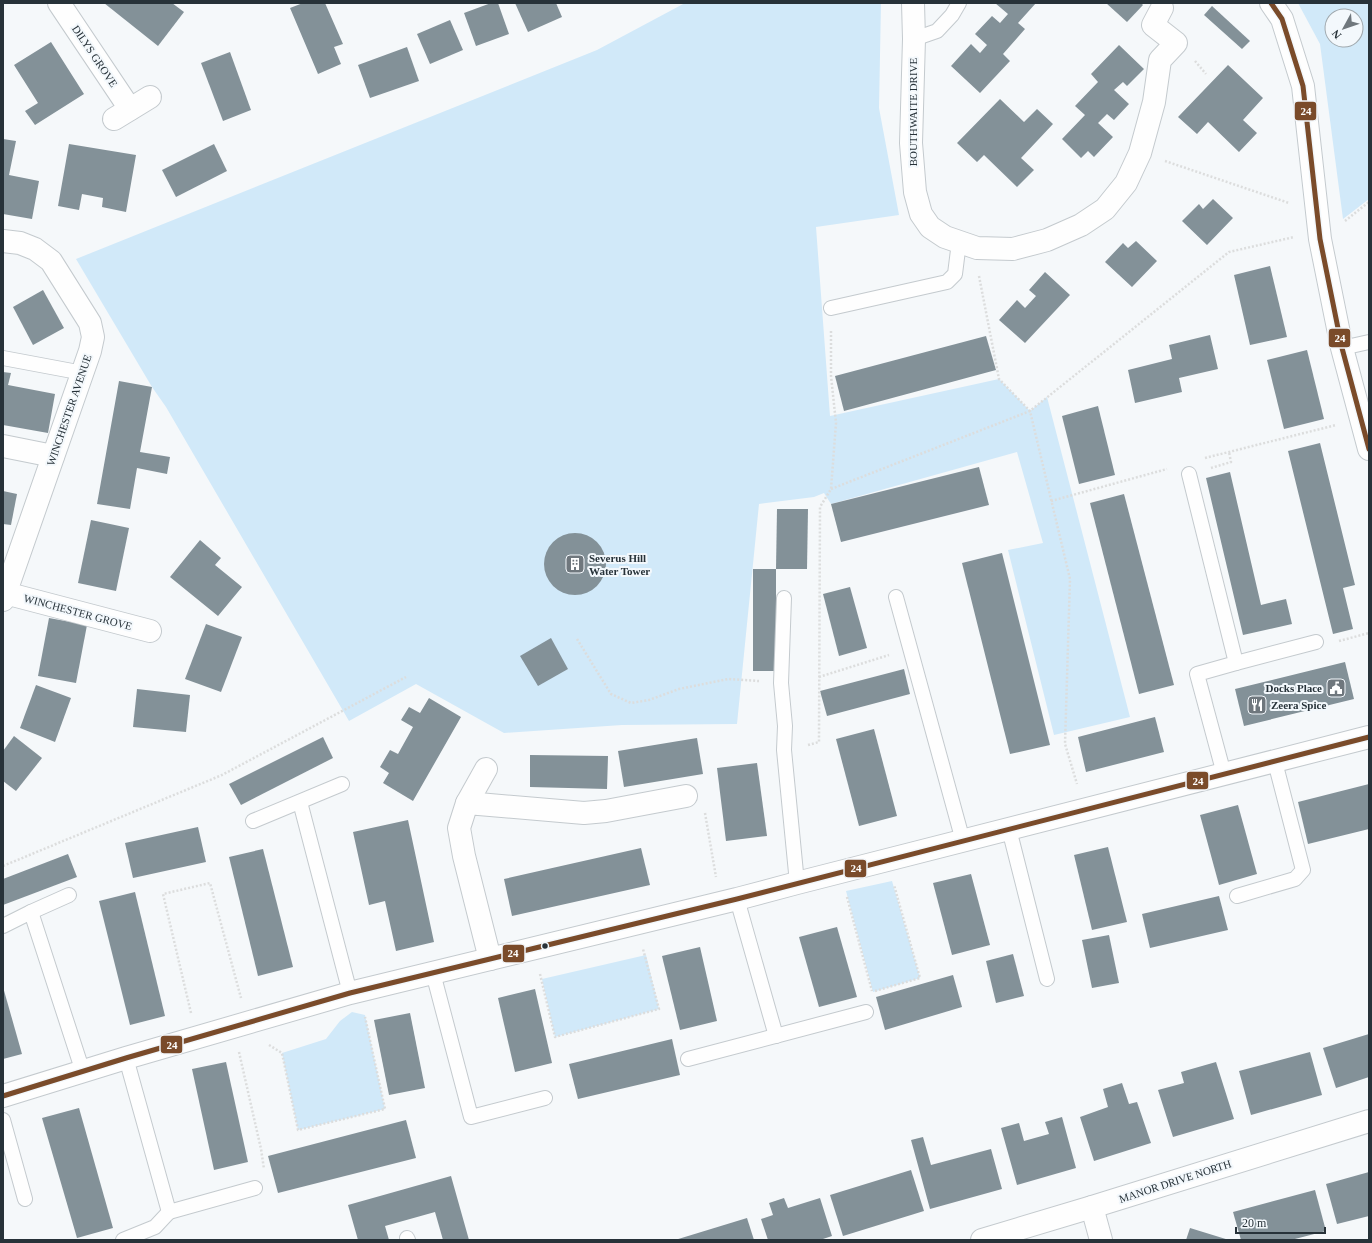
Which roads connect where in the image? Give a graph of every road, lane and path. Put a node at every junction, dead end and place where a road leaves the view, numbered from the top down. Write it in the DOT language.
graph roads {
  1 [pos="59,3"];
  2 [pos="913,3"];
  3 [pos="959,3"];
  4 [pos="1271,3"];
  5 [pos="1162,8"];
  6 [pos="914,39"];
  7 [pos="1193,59"];
  8 [pos="1206,74"];
  9 [pos="150,97"];
  10 [pos="1194,171"];
  11 [pos="1369,202"];
  12 [pos="1317,213"];
  13 [pos="1320,239"];
  14 [pos="11,242"];
  15 [pos="968,245"];
  16 [pos="831,308"];
  17 [pos="1369,342"];
  18 [pos="1342,348"];
  19 [pos="3,358"];
  20 [pos="83,373"];
  21 [pos="1030,411"];
  22 [pos="1361,419"];
  23 [pos="3,446"];
  24 [pos="1369,449"];
  25 [pos="1229,452"];
  26 [pos="54,456"];
  27 [pos="1200,460"];
  28 [pos="1170,468"];
  29 [pos="1189,474"];
  30 [pos="831,489"];
  31 [pos="1051,501"];
  32 [pos="4,596"];
  33 [pos="896,597"];
  34 [pos="784,598"];
  35 [pos="150,631"];
  36 [pos="1369,633"];
  37 [pos="576,639"];
  38 [pos="1316,642"];
  39 [pos="910,648"];
  40 [pos="1236,663"];
  41 [pos="406,676"];
  42 [pos="819,677"];
  43 [pos="781,683"];
  44 [pos="1369,737"];
  45 [pos="784,750"];
  46 [pos="1275,762"];
  47 [pos="486,769"];
  48 [pos="1224,774"];
  49 [pos="342,784"];
  50 [pos="686,796"];
  51 [pos="300,802"];
  52 [pos="467,803"];
  53 [pos="1084,809"];
  54 [pos="253,821"];
  55 [pos="1009,829"];
  56 [pos="963,841"];
  57 [pos="886,860"];
  58 [pos="3,866"];
  59 [pos="840,872"];
  60 [pos="797,882"];
  61 [pos="69,895"];
  62 [pos="1237,896"];
  63 [pos="729,901"];
  64 [pos="31,912"];
  65 [pos="636,924"];
  66 [pos="3,926"];
  67 [pos="534,948"];
  68 [pos="490,959"];
  69 [pos="433,973"];
  70 [pos="1047,979"];
  71 [pos="356,992"];
  72 [pos="866,1012"];
  73 [pos="243,1025"];
  74 [pos="776,1036"];
  75 [pos="197,1038"];
  76 [pos="126,1058"];
  77 [pos="688,1059"];
  78 [pos="83,1072"];
  79 [pos="3,1096"];
  80 [pos="545,1098"];
  81 [pos="3,1120"];
  82 [pos="1369,1121"];
  83 [pos="255,1188"];
  84 [pos="25,1199"];
  85 [pos="1092,1207"];
  86 [pos="169,1212"];
  87 [pos="123,1240"];
  88 [pos="982,1240"];
  89 [pos="1101,1240"];
  1 -- 9 [label="street, DILYS GROVE"];
  2 -- 6 [label="street, BOUTHWAITE DRIVE"];
  3 -- 6 [label="lane"];
  4 -- 12 [label="street"];
  5 -- 15 [label="street, BOUTHWAITE DRIVE"];
  6 -- 15 [label="street, BOUTHWAITE DRIVE"];
  7 -- 8 [label="path"];
  10 -- 12 [label="path"];
  11 -- 13 [label="path"];
  12 -- 13 [label="street"];
  13 -- 18 [label="street"];
  13 -- 21 [label="path"];
  14 -- 20 [label="street, WINCHESTER AVENUE"];
  15 -- 16 [label="lane"];
  15 -- 21 [label="path"];
  16 -- 30 [label="path"];
  17 -- 18 [label="lane"];
  18 -- 22 [label="street"];
  19 -- 20 [label="lane"];
  20 -- 26 [label="street, WINCHESTER AVENUE"];
  21 -- 30 [label="path"];
  21 -- 31 [label="path"];
  22 -- 24 [label="street"];
  22 -- 25 [label="path"];
  23 -- 26 [label="street"];
  25 -- 27 [label="path"];
  25 -- 29 [label="path"];
  26 -- 32 [label="street, WINCHESTER AVENUE"];
  28 -- 31 [label="path"];
  29 -- 40 [label="lane"];
  30 -- 42 [label="path"];
  31 -- 53 [label="path"];
  32 -- 35 [label="street, WINCHESTER GROVE"];
  33 -- 39 [label="lane"];
  34 -- 43 [label="lane"];
  36 -- 38 [label="path"];
  37 -- 43 [label="path"];
  38 -- 40 [label="lane"];
  39 -- 42 [label="path"];
  39 -- 56 [label="lane"];
  40 -- 48 [label="lane"];
  41 -- 58 [label="path"];
  42 -- 45 [label="path"];
  43 -- 45 [label="lane"];
  44 -- 46 [label="street"];
  45 -- 60 [label="lane"];
  46 -- 48 [label="street"];
  46 -- 62 [label="lane"];
  47 -- 52 [label="street"];
  48 -- 53 [label="street"];
  49 -- 51 [label="lane"];
  50 -- 52 [label="street"];
  50 -- 63 [label="path"];
  51 -- 54 [label="lane"];
  51 -- 71 [label="lane"];
  52 -- 68 [label="street"];
  53 -- 55 [label="street"];
  55 -- 56 [label="street"];
  55 -- 70 [label="lane"];
  56 -- 57 [label="street"];
  57 -- 59 [label="street"];
  57 -- 59 [label="path"];
  59 -- 60 [label="street"];
  60 -- 63 [label="street"];
  61 -- 64 [label="lane"];
  63 -- 65 [label="street"];
  63 -- 74 [label="lane"];
  64 -- 66 [label="lane"];
  64 -- 78 [label="lane"];
  65 -- 67 [label="street"];
  65 -- 67 [label="path"];
  67 -- 68 [label="street"];
  68 -- 69 [label="street"];
  69 -- 71 [label="street"];
  69 -- 80 [label="lane"];
  71 -- 73 [label="street"];
  71 -- 73 [label="path"];
  72 -- 74 [label="lane"];
  73 -- 75 [label="street"];
  73 -- 75 [label="path"];
  73 -- 83 [label="path"];
  74 -- 77 [label="lane"];
  75 -- 76 [label="street"];
  76 -- 78 [label="street"];
  76 -- 86 [label="lane"];
  78 -- 79 [label="street"];
  81 -- 84 [label="lane"];
  82 -- 85 [label="street, MANOR DRIVE NORTH"];
  83 -- 86 [label="lane"];
  85 -- 88 [label="street, MANOR DRIVE NORTH"];
  85 -- 89 [label="street"];
  86 -- 87 [label="lane"];
}
